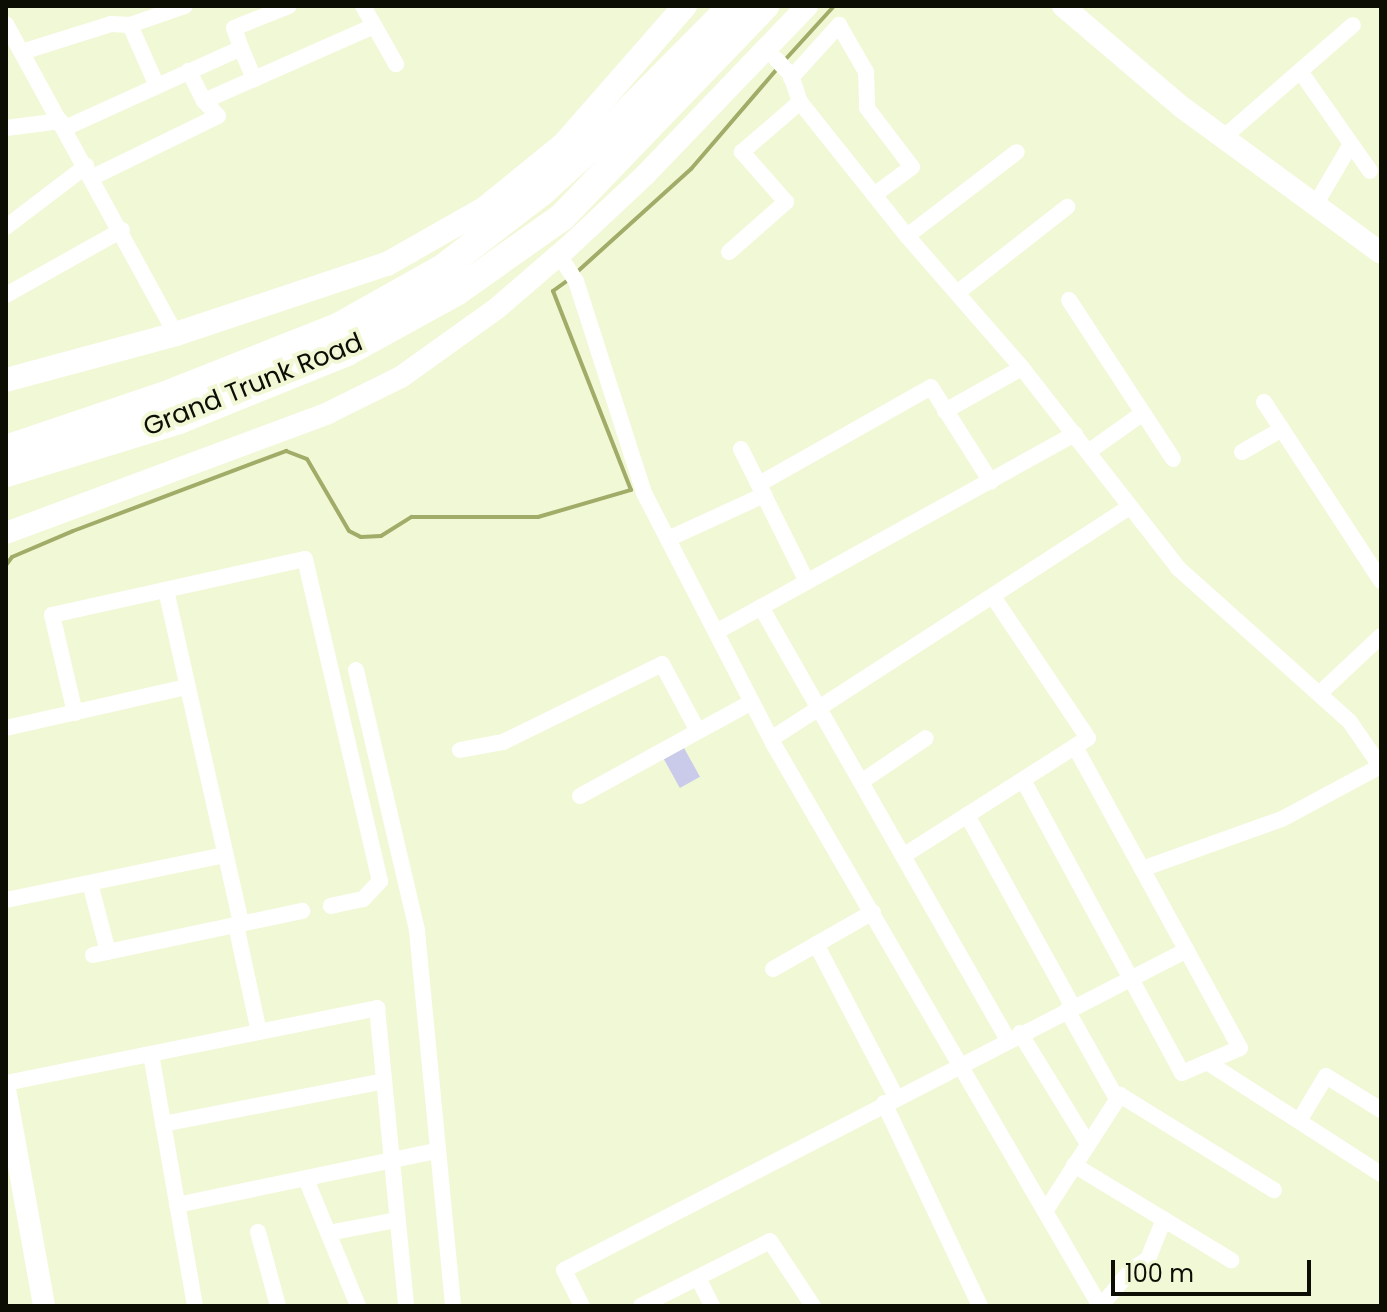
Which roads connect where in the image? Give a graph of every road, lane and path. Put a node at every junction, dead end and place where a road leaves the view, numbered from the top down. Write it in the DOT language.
graph roads {
  1 [pos="185,6"];
  2 [pos="289,6"];
  3 [pos="363,6"];
  4 [pos="685,6"];
  5 [pos="732,6"];
  6 [pos="765,6"];
  7 [pos="807,6"];
  8 [pos="1063,6"];
  9 [pos="6,24"];
  10 [pos="130,25"];
  11 [pos="1353,25"];
  12 [pos="374,26"];
  13 [pos="241,48"];
  14 [pos="22,52"];
  15 [pos="776,59"];
  16 [pos="396,64"];
  17 [pos="189,71"];
  18 [pos="1300,71"];
  19 [pos="791,76"];
  20 [pos="254,79"];
  21 [pos="157,86"];
  22 [pos="204,101"];
  23 [pos="800,102"];
  24 [pos="63,124"];
  25 [pos="6,128"];
  26 [pos="1223,138"];
  27 [pos="1351,144"];
  28 [pos="1017,152"];
  29 [pos="1370,171"];
  30 [pos="90,172"];
  31 [pos="874,195"];
  32 [pos="1067,207"];
  33 [pos="1314,207"];
  34 [pos="6,227"];
  35 [pos="122,230"];
  36 [pos="907,236"];
  37 [pos="729,252"];
  38 [pos="1381,253"];
  39 [pos="568,267"];
  40 [pos="957,293"];
  41 [pos="6,295"];
  42 [pos="1069,300"];
  43 [pos="176,334"];
  44 [pos="1022,368"];
  45 [pos="6,380"];
  46 [pos="1264,402"];
  47 [pos="945,411"];
  48 [pos="1143,413"];
  49 [pos="1282,429"];
  50 [pos="1075,434"];
  51 [pos="6,449"];
  52 [pos="741,449"];
  53 [pos="1088,452"];
  54 [pos="1242,452"];
  55 [pos="1173,459"];
  56 [pos="6,473"];
  57 [pos="991,482"];
  58 [pos="762,490"];
  59 [pos="1128,508"];
  60 [pos="6,533"];
  61 [pos="668,539"];
  62 [pos="1381,581"];
  63 [pos="807,582"];
  64 [pos="166,590"];
  65 [pos="994,598"];
  66 [pos="761,607"];
  67 [pos="716,632"];
  68 [pos="1381,636"];
  69 [pos="356,670"];
  70 [pos="187,687"];
  71 [pos="1319,694"];
  72 [pos="752,702"];
  73 [pos="820,706"];
  74 [pos="75,713"];
  75 [pos="6,728"];
  76 [pos="698,731"];
  77 [pos="926,738"];
  78 [pos="771,739"];
  79 [pos="1075,746"];
  80 [pos="460,750"];
  81 [pos="1381,767"];
  82 [pos="1023,780"];
  83 [pos="861,782"];
  84 [pos="580,796"];
  85 [pos="967,815"];
  86 [pos="225,855"];
  87 [pos="903,856"];
  88 [pos="1142,869"];
  89 [pos="90,883"];
  90 [pos="6,900"];
  91 [pos="331,906"];
  92 [pos="302,911"];
  93 [pos="873,912"];
  94 [pos="239,925"];
  95 [pos="816,944"];
  96 [pos="1187,950"];
  97 [pos="773,969"];
  98 [pos="1130,978"];
  99 [pos="1070,1009"];
  100 [pos="259,1032"];
  101 [pos="1014,1037"];
  102 [pos="151,1054"];
  103 [pos="1207,1062"];
  104 [pos="962,1063"];
  105 [pos="384,1081"];
  106 [pos="6,1083"];
  107 [pos="6,1094"];
  108 [pos="1117,1099"];
  109 [pos="890,1100"];
  110 [pos="1381,1110"];
  111 [pos="1299,1121"];
  112 [pos="163,1124"];
  113 [pos="1088,1144"];
  114 [pos="436,1151"];
  115 [pos="11,1156"];
  116 [pos="392,1162"];
  117 [pos="1074,1165"];
  118 [pos="1381,1174"];
  119 [pos="306,1179"];
  120 [pos="1274,1190"];
  121 [pos="177,1205"];
  122 [pos="1046,1210"];
  123 [pos="1164,1219"];
  124 [pos="397,1220"];
  125 [pos="258,1232"];
  126 [pos="328,1233"];
  127 [pos="1231,1260"];
  128 [pos="698,1278"];
  129 [pos="44,1306"];
  130 [pos="195,1306"];
  131 [pos="271,1306"];
  132 [pos="278,1306"];
  133 [pos="358,1306"];
  134 [pos="406,1306"];
  135 [pos="453,1306"];
  136 [pos="582,1306"];
  137 [pos="641,1306"];
  138 [pos="712,1306"];
  139 [pos="813,1306"];
  140 [pos="980,1306"];
  141 [pos="1101,1306"];
  1 -- 10 [label="street"];
  2 -- 13 [label="street"];
  3 -- 12 [label="street"];
  4 -- 43 [label="main road"];
  5 -- 51 [label="highway, Grand Trunk Road"];
  6 -- 56 [label="highway, Grand Trunk Road"];
  7 -- 39 [label="street"];
  8 -- 26 [label="street"];
  9 -- 14 [label="street"];
  10 -- 14 [label="street"];
  10 -- 21 [label="street"];
  11 -- 18 [label="street"];
  12 -- 16 [label="street"];
  12 -- 20 [label="street"];
  13 -- 17 [label="street"];
  13 -- 20 [label="street"];
  14 -- 24 [label="street"];
  15 -- 19 [label="street"];
  17 -- 21 [label="street"];
  17 -- 22 [label="street"];
  18 -- 26 [label="street"];
  18 -- 27 [label="street"];
  19 -- 23 [label="street"];
  19 -- 31 [label="street"];
  20 -- 22 [label="street"];
  21 -- 24 [label="street"];
  22 -- 30 [label="street"];
  23 -- 31 [label="street"];
  23 -- 37 [label="street"];
  24 -- 25 [label="street"];
  24 -- 30 [label="street"];
  26 -- 33 [label="street"];
  27 -- 29 [label="street"];
  27 -- 33 [label="street"];
  28 -- 36 [label="street"];
  30 -- 34 [label="street"];
  30 -- 35 [label="street"];
  31 -- 36 [label="street"];
  32 -- 40 [label="street"];
  33 -- 38 [label="street"];
  35 -- 41 [label="street"];
  35 -- 43 [label="street"];
  36 -- 40 [label="street"];
  39 -- 60 [label="street"];
  39 -- 61 [label="street"];
  40 -- 44 [label="street"];
  42 -- 48 [label="street"];
  43 -- 45 [label="main road"];
  44 -- 47 [label="street"];
  44 -- 50 [label="street"];
  46 -- 49 [label="street"];
  47 -- 57 [label="street"];
  47 -- 58 [label="street"];
  48 -- 53 [label="street"];
  48 -- 55 [label="street"];
  49 -- 54 [label="street"];
  49 -- 62 [label="street"];
  50 -- 53 [label="street"];
  50 -- 57 [label="street"];
  52 -- 58 [label="street"];
  53 -- 59 [label="street"];
  57 -- 63 [label="street"];
  58 -- 61 [label="street"];
  58 -- 63 [label="street"];
  59 -- 65 [label="street"];
  59 -- 71 [label="street"];
  61 -- 67 [label="street"];
  63 -- 66 [label="street"];
  64 -- 70 [label="street"];
  64 -- 74 [label="street"];
  64 -- 91 [label="street"];
  65 -- 73 [label="street"];
  65 -- 79 [label="street"];
  66 -- 67 [label="street"];
  66 -- 73 [label="street"];
  67 -- 72 [label="street"];
  68 -- 71 [label="street"];
  69 -- 114 [label="street"];
  70 -- 74 [label="street"];
  70 -- 86 [label="street"];
  71 -- 81 [label="street"];
  72 -- 76 [label="street"];
  72 -- 78 [label="street"];
  73 -- 78 [label="street"];
  73 -- 83 [label="street"];
  74 -- 75 [label="street"];
  76 -- 80 [label="street"];
  76 -- 84 [label="street"];
  77 -- 83 [label="street"];
  78 -- 93 [label="street"];
  79 -- 82 [label="street"];
  79 -- 88 [label="street"];
  81 -- 88 [label="street"];
  82 -- 85 [label="street"];
  82 -- 98 [label="street"];
  83 -- 87 [label="street"];
  85 -- 87 [label="street"];
  85 -- 99 [label="street"];
  86 -- 89 [label="street"];
  86 -- 94 [label="street"];
  87 -- 101 [label="street"];
  88 -- 96 [label="street"];
  89 -- 90 [label="street"];
  89 -- 94 [label="street"];
  92 -- 94 [label="street"];
  93 -- 95 [label="street"];
  93 -- 104 [label="street"];
  94 -- 100 [label="street"];
  95 -- 97 [label="street"];
  95 -- 109 [label="street"];
  96 -- 98 [label="street"];
  96 -- 103 [label="street"];
  98 -- 99 [label="street"];
  98 -- 103 [label="street"];
  99 -- 101 [label="street"];
  99 -- 108 [label="street"];
  100 -- 102 [label="street"];
  100 -- 105 [label="street"];
  101 -- 104 [label="street"];
  101 -- 113 [label="street"];
  102 -- 106 [label="street"];
  102 -- 112 [label="street"];
  103 -- 111 [label="street"];
  104 -- 109 [label="street"];
  104 -- 122 [label="street"];
  105 -- 112 [label="street"];
  105 -- 116 [label="street"];
  107 -- 115 [label="street"];
  108 -- 113 [label="street"];
  108 -- 120 [label="street"];
  109 -- 136 [label="street"];
  109 -- 140 [label="street"];
  110 -- 111 [label="street"];
  111 -- 118 [label="street"];
  112 -- 121 [label="street"];
  113 -- 117 [label="street"];
  114 -- 116 [label="street"];
  114 -- 135 [label="street"];
  115 -- 129 [label="street"];
  116 -- 119 [label="street"];
  116 -- 124 [label="street"];
  117 -- 122 [label="street"];
  117 -- 123 [label="street"];
  119 -- 121 [label="street"];
  119 -- 126 [label="street"];
  121 -- 130 [label="street"];
  122 -- 141 [label="street"];
  123 -- 127 [label="street"];
  123 -- 141 [label="street"];
  124 -- 126 [label="street"];
  124 -- 134 [label="street"];
  125 -- 132 [label="street"];
  126 -- 133 [label="street"];
  128 -- 137 [label="street"];
  128 -- 138 [label="street"];
  128 -- 139 [label="street"];
  131 -- 132 [label="street"];
}
